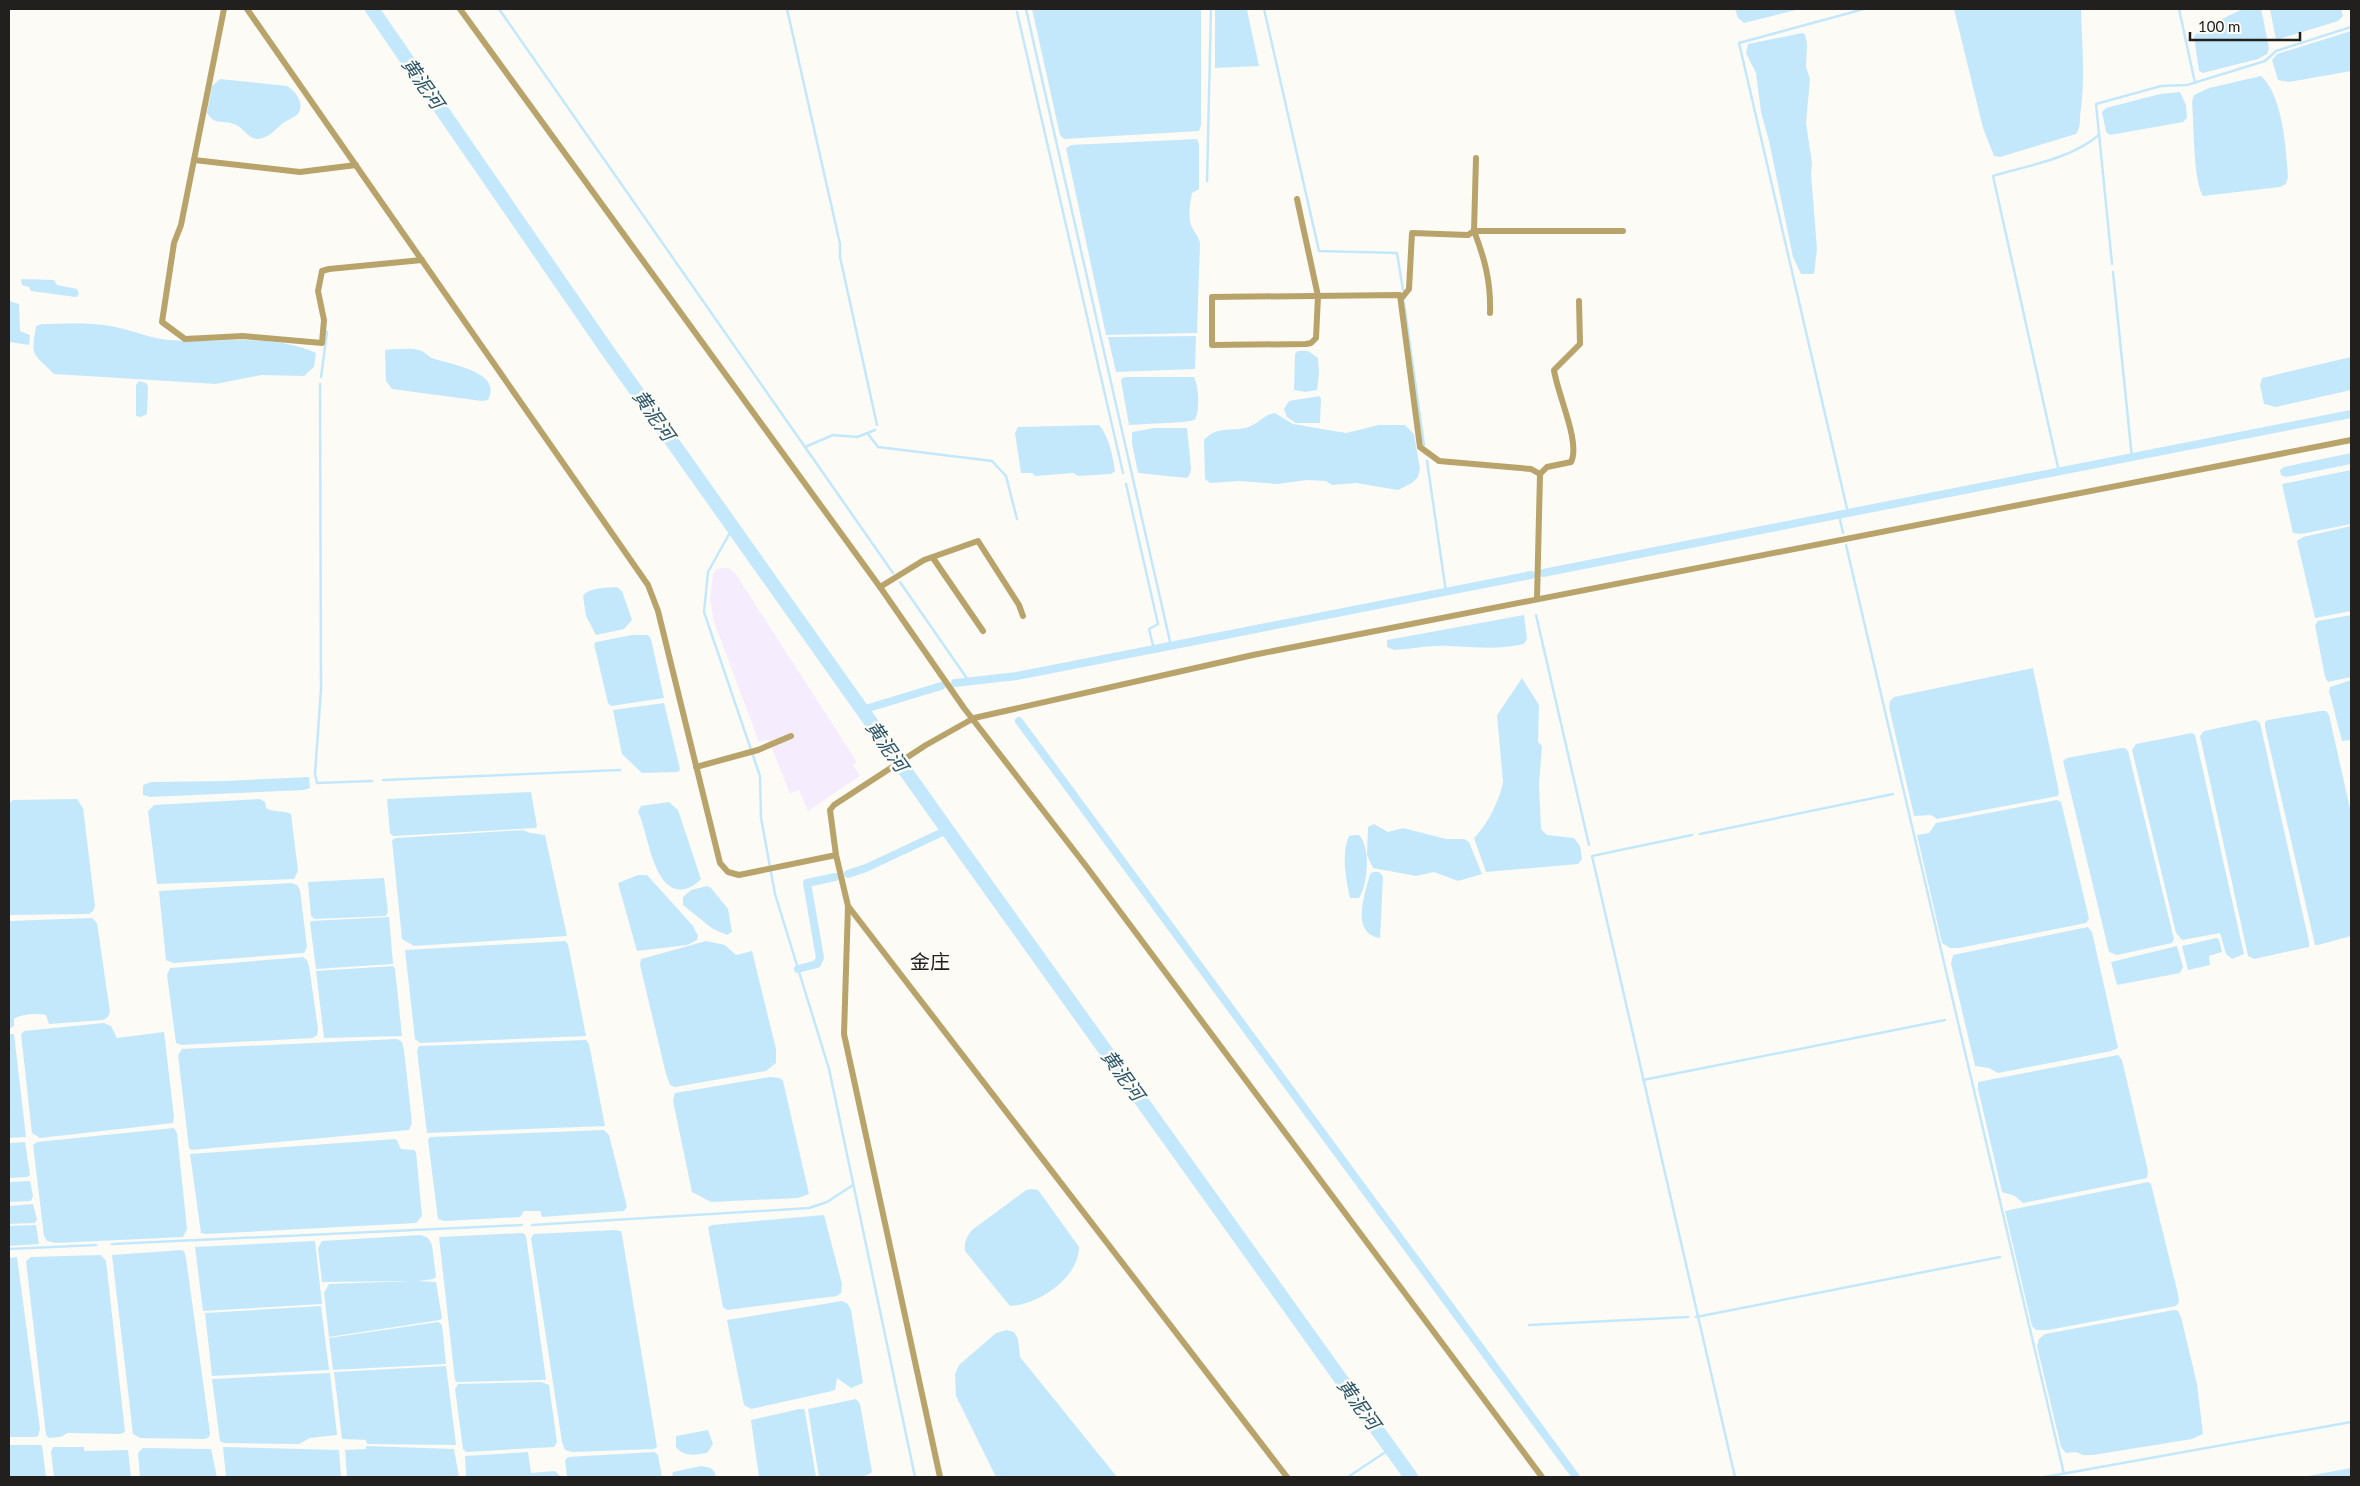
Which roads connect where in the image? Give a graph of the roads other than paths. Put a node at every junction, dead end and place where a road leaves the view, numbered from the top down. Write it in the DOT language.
graph roads {
  1 [pos="224,9"];
  2 [pos="248,9"];
  3 [pos="460,9"];
  4 [pos="1476,158"];
  5 [pos="194,160"];
  6 [pos="356,165"];
  7 [pos="1297,199"];
  8 [pos="1474,231"];
  9 [pos="1623,231"];
  10 [pos="422,260"];
  11 [pos="1318,296"];
  12 [pos="1400,299"];
  13 [pos="1579,301"];
  14 [pos="1490,313"];
  15 [pos="2351,440"];
  16 [pos="1540,474"];
  17 [pos="933,558"];
  18 [pos="880,587"];
  19 [pos="1537,600"];
  20 [pos="1023,616"];
  21 [pos="983,631"];
  22 [pos="974,718"];
  23 [pos="791,736"];
  24 [pos="696,767"];
  25 [pos="836,855"];
  26 [pos="848,906"];
  27 [pos="940,1477"];
  28 [pos="1287,1477"];
  29 [pos="1542,1477"];
  1 -- 5 [label="street"];
  2 -- 6 [label="street"];
  3 -- 18 [label="street"];
  4 -- 8 [label="street"];
  5 -- 6 [label="street"];
  5 -- 10 [label="street"];
  6 -- 10 [label="street"];
  7 -- 11 [label="street"];
  8 -- 9 [label="street"];
  8 -- 12 [label="street"];
  8 -- 14 [label="street"];
  10 -- 24 [label="street"];
  11 -- 11 [label="street"];
  11 -- 12 [label="street"];
  12 -- 16 [label="street"];
  13 -- 16 [label="street"];
  15 -- 19 [label="street"];
  16 -- 19 [label="street"];
  17 -- 18 [label="street"];
  17 -- 20 [label="street"];
  17 -- 21 [label="street"];
  18 -- 22 [label="street"];
  19 -- 22 [label="street"];
  22 -- 25 [label="street"];
  22 -- 29 [label="street"];
  23 -- 24 [label="street"];
  24 -- 25 [label="street"];
  25 -- 26 [label="street"];
  26 -- 27 [label="street"];
  26 -- 28 [label="street"];
}
